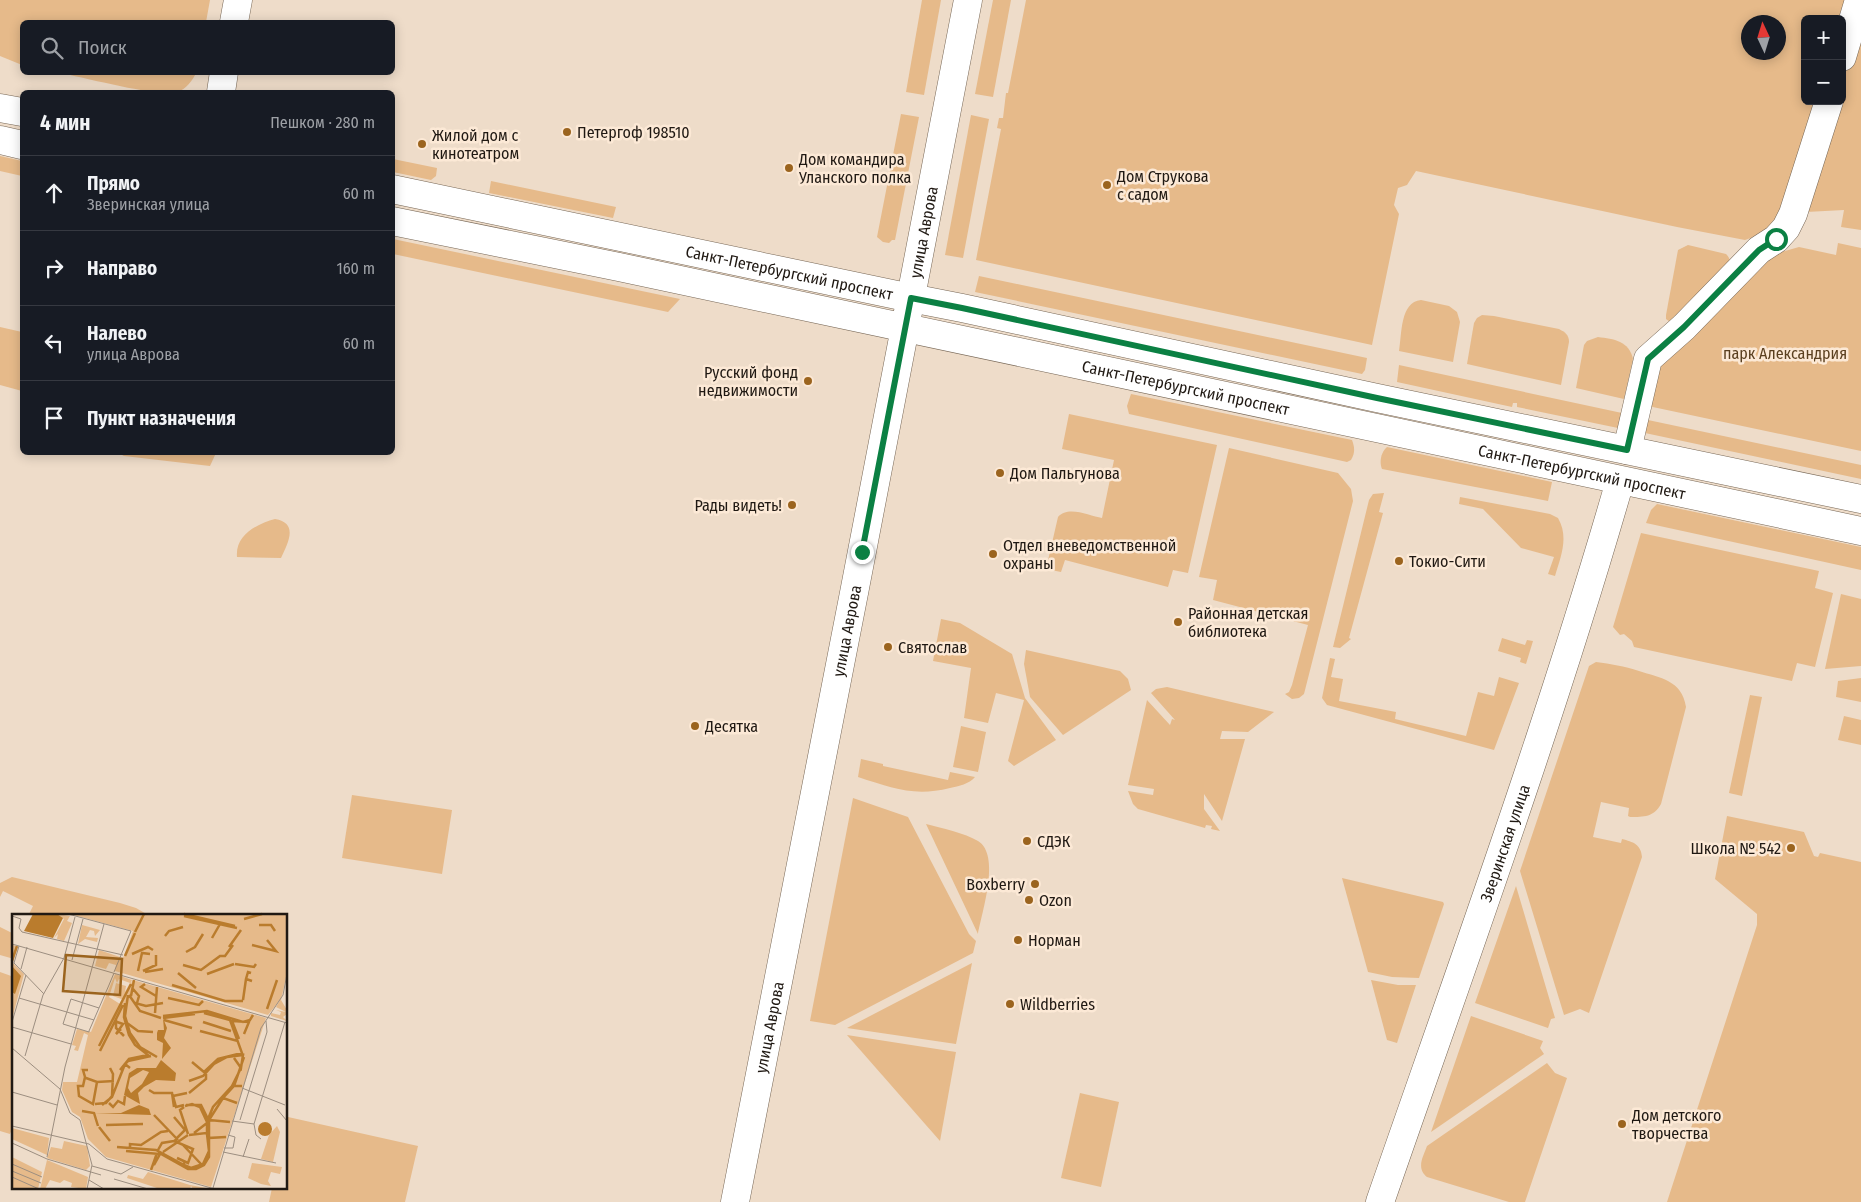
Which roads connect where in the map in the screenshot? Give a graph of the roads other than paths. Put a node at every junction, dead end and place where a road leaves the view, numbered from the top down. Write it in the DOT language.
graph roads {
  1 [pos="238,0"];
  2 [pos="968,0"];
  3 [pos="1859,0"];
  4 [pos="234,20"];
  5 [pos="1846,43"];
  6 [pos="224,75"];
  7 [pos="221,90"];
  8 [pos="1828,105"];
  9 [pos="0,108"];
  10 [pos="20,112"];
  11 [pos="0,140"];
  12 [pos="20,145"];
  13 [pos="395,189"];
  14 [pos="395,222"];
  15 [pos="911,298"];
  16 [pos="906,328"];
  17 [pos="1627,450"];
  18 [pos="1620,481"];
  19 [pos="1861,499"];
  20 [pos="1861,531"];
  21 [pos="735,1202"];
  22 [pos="1380,1202"];
  1 -- 4 [label="main road"];
  2 -- 15 [label="main road, улица Аврова"];
  3 -- 5 [label="main road"];
  6 -- 7 [label="main road"];
  8 -- 17 [label="main road"];
  9 -- 10 [label="main road"];
  11 -- 12 [label="main road"];
  13 -- 15 [label="main road, Санкт-Петербургский проспект"];
  14 -- 16 [label="main road, Санкт-Петербургский проспект"];
  15 -- 16 [label="main road, улица Аврова"];
  15 -- 17 [label="main road, Санкт-Петербургский проспект"];
  16 -- 18 [label="main road, Санкт-Петербургский проспект"];
  16 -- 21 [label="main road, улица Аврова"];
  17 -- 19 [label="main road, Санкт-Петербургский проспект"];
  18 -- 20 [label="main road, Санкт-Петербургский проспект"];
  18 -- 22 [label="main road, Зверинская улица"];
}
